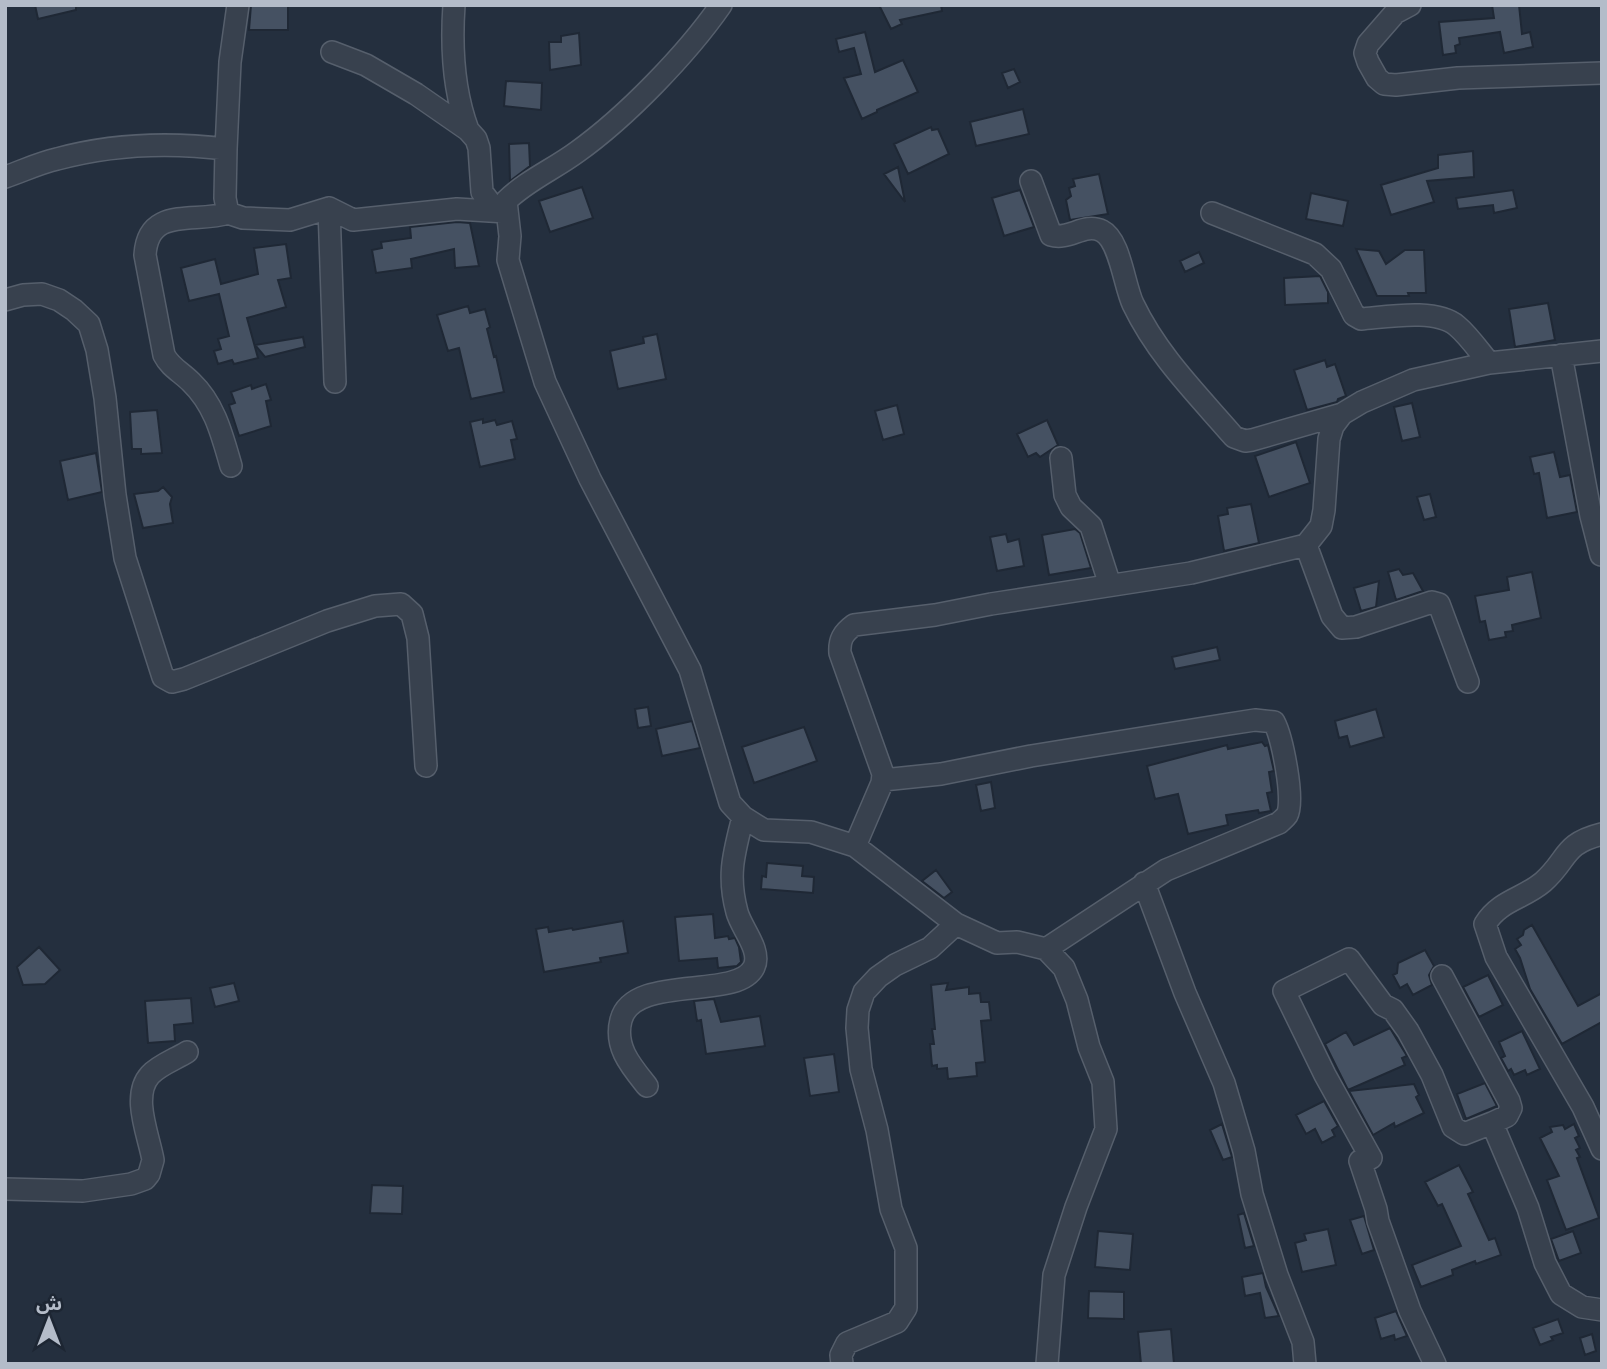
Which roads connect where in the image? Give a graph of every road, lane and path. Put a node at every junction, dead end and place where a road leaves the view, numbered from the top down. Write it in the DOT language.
graph roads {
  1 [pos="238,5"];
  2 [pos="454,5"];
  3 [pos="721,5"];
  4 [pos="1410,5"];
  5 [pos="332,52"];
  6 [pos="1602,73"];
  7 [pos="468,130"];
  8 [pos="226,149"];
  9 [pos="5,177"];
  10 [pos="1031,181"];
  11 [pos="329,208"];
  12 [pos="506,212"];
  13 [pos="228,213"];
  14 [pos="1212,213"];
  15 [pos="5,300"];
  16 [pos="1602,351"];
  17 [pos="1560,355"];
  18 [pos="1489,363"];
  19 [pos="335,382"];
  20 [pos="1342,414"];
  21 [pos="1061,458"];
  22 [pos="231,466"];
  23 [pos="1306,545"];
  24 [pos="1601,555"];
  25 [pos="1110,586"];
  26 [pos="1468,682"];
  27 [pos="425,766"];
  28 [pos="883,780"];
  29 [pos="743,817"];
  30 [pos="1602,834"];
  31 [pos="855,846"];
  32 [pos="1144,883"];
  33 [pos="956,924"];
  34 [pos="1046,949"];
  35 [pos="1442,976"];
  36 [pos="187,1052"];
  37 [pos="647,1086"];
  38 [pos="1492,1123"];
  39 [pos="1602,1149"];
  40 [pos="5,1189"];
  41 [pos="1602,1310"];
  42 [pos="842,1364"];
  43 [pos="1047,1364"];
  44 [pos="1305,1364"];
  45 [pos="1435,1364"];
  1 -- 8 [label="street"];
  2 -- 7 [label="street"];
  3 -- 12 [label="street"];
  4 -- 6 [label="street"];
  5 -- 7 [label="street"];
  7 -- 12 [label="street"];
  8 -- 9 [label="street"];
  8 -- 13 [label="street"];
  10 -- 20 [label="street"];
  11 -- 12 [label="street"];
  11 -- 13 [label="street"];
  11 -- 19 [label="street"];
  12 -- 29 [label="street"];
  13 -- 22 [label="street"];
  14 -- 18 [label="street"];
  15 -- 27 [label="street"];
  16 -- 17 [label="street"];
  17 -- 18 [label="street"];
  17 -- 24 [label="street"];
  18 -- 20 [label="street"];
  20 -- 23 [label="street"];
  21 -- 25 [label="street"];
  23 -- 25 [label="street"];
  23 -- 26 [label="street"];
  25 -- 28 [label="street"];
  28 -- 31 [label="street"];
  28 -- 32 [label="street"];
  29 -- 31 [label="street"];
  29 -- 37 [label="street"];
  30 -- 39 [label="street"];
  31 -- 33 [label="street"];
  32 -- 34 [label="street"];
  32 -- 44 [label="street"];
  33 -- 34 [label="street"];
  33 -- 42 [label="street"];
  34 -- 43 [label="street"];
  35 -- 38 [label="street"];
  36 -- 40 [label="street"];
  38 -- 41 [label="street"];
  38 -- 45 [label="street"];
}
